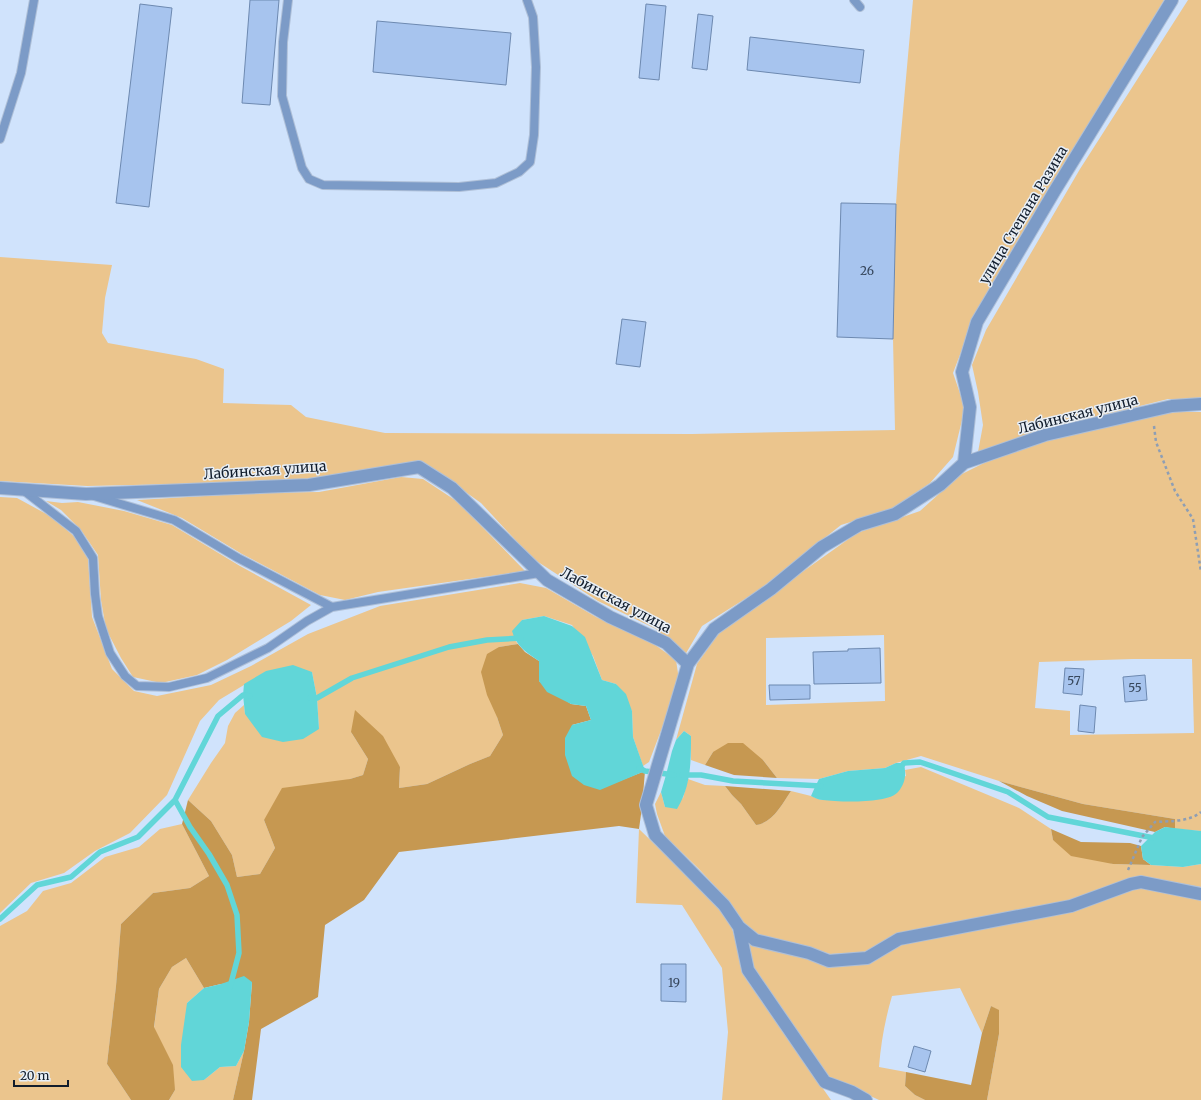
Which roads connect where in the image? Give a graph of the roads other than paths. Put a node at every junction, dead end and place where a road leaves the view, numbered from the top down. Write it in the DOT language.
graph roads {
  1 [pos="34,0"];
  2 [pos="288,0"];
  3 [pos="527,0"];
  4 [pos="854,0"];
  5 [pos="1172,0"];
  6 [pos="860,7"];
  7 [pos="0,139"];
  8 [pos="1201,404"];
  9 [pos="964,463"];
  10 [pos="0,488"];
  11 [pos="23,489"];
  12 [pos="86,494"];
  13 [pos="539,573"];
  14 [pos="332,606"];
  15 [pos="688,664"];
  16 [pos="1201,894"];
  17 [pos="739,927"];
  18 [pos="866,1100"];
  1 -- 7 [label="lane"];
  2 -- 3 [label="lane"];
  4 -- 6 [label="lane"];
  5 -- 9 [label="street, улица Степана Разина"];
  8 -- 9 [label="street, Лабинская улица"];
  9 -- 15 [label="street, Лабинская улица"];
  10 -- 11 [label="street, Лабинская улица"];
  11 -- 12 [label="street, Лабинская улица"];
  11 -- 14 [label="lane"];
  12 -- 13 [label="street, Лабинская улица"];
  12 -- 14 [label="lane"];
  13 -- 14 [label="lane"];
  13 -- 15 [label="street, Лабинская улица"];
  15 -- 17 [label="street"];
  16 -- 17 [label="street"];
  17 -- 18 [label="street"];
}
